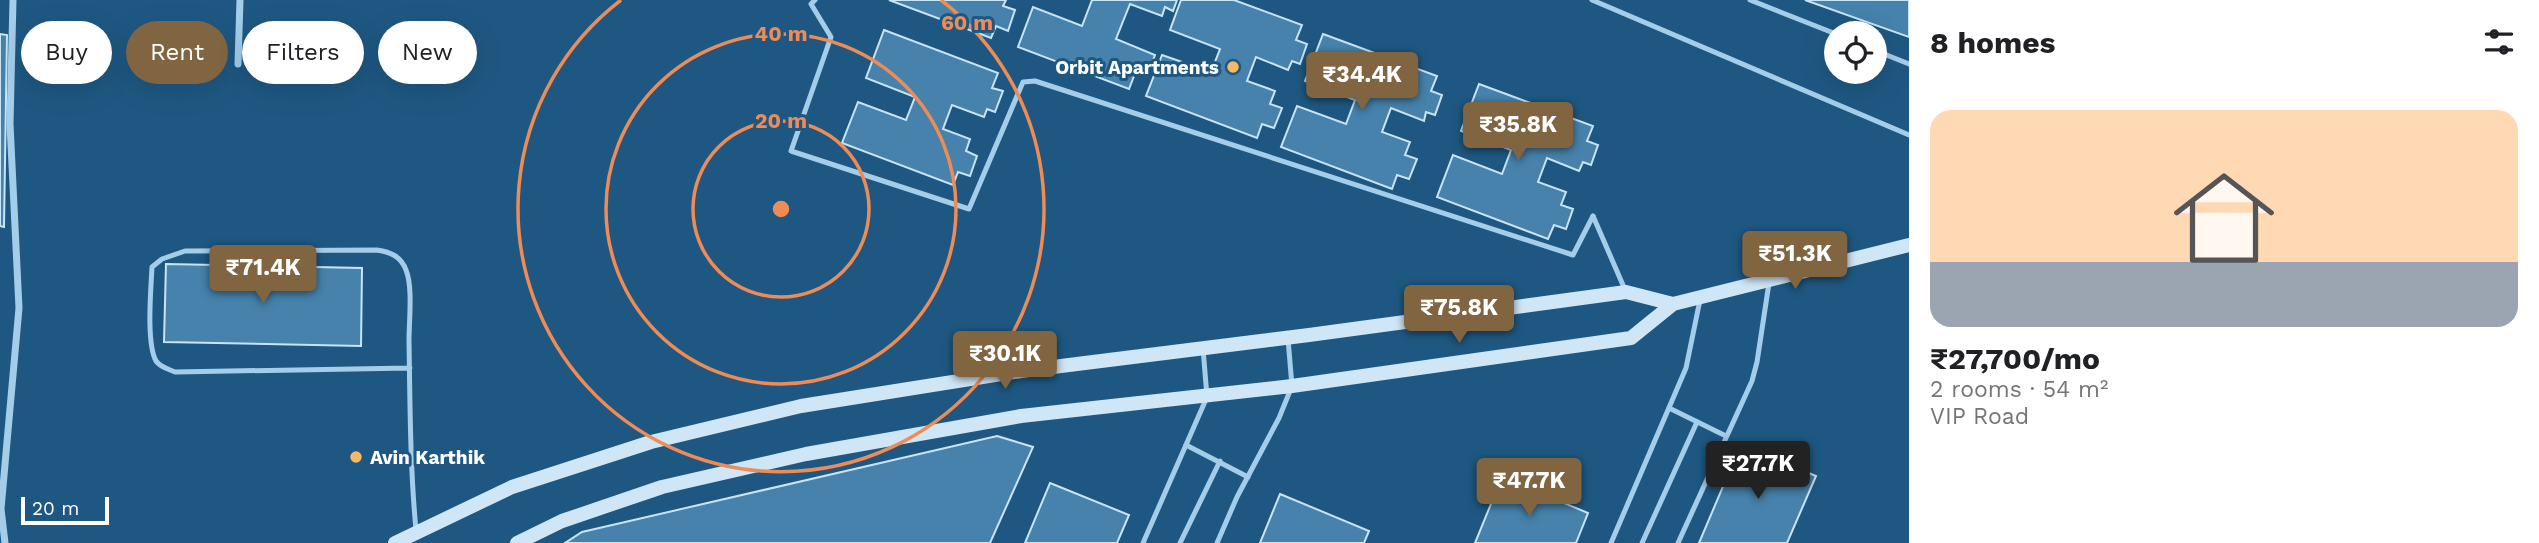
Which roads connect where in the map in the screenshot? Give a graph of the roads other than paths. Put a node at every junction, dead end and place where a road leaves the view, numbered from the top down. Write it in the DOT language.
graph roads {
  1 [pos="13,0"];
  2 [pos="240,0"];
  3 [pos="815,0"];
  4 [pos="1592,0"];
  5 [pos="1749,0"];
  6 [pos="1824,29"];
  7 [pos="1887,55"];
  8 [pos="238,64"];
  9 [pos="1909,64"];
  10 [pos="1909,135"];
  11 [pos="1909,245"];
  12 [pos="1769,280"];
  13 [pos="1626,292"];
  14 [pos="1701,297"];
  15 [pos="1673,304"];
  16 [pos="1287,338"];
  17 [pos="1203,348"];
  18 [pos="410,368"];
  19 [pos="1292,386"];
  20 [pos="1207,397"];
  21 [pos="1669,408"];
  22 [pos="1697,422"];
  23 [pos="1726,436"];
  24 [pos="1186,445"];
  25 [pos="1220,461"];
  26 [pos="1248,477"];
  27 [pos="405,540"];
  28 [pos="5,543"];
  29 [pos="517,543"];
  30 [pos="1143,543"];
  31 [pos="1180,543"];
  32 [pos="1217,543"];
  33 [pos="1611,543"];
  34 [pos="1642,543"];
  35 [pos="1678,543"];
  1 -- 28 [label="street"];
  2 -- 8 [label="street"];
  3 -- 13 [label="lane"];
  4 -- 10 [label="lane"];
  5 -- 6 [label="lane"];
  7 -- 9 [label="lane"];
  11 -- 12 [label="main road"];
  12 -- 14 [label="main road"];
  12 -- 23 [label="lane"];
  13 -- 15 [label="main road"];
  13 -- 16 [label="main road"];
  14 -- 15 [label="main road"];
  14 -- 21 [label="lane"];
  15 -- 19 [label="main road"];
  16 -- 17 [label="main road"];
  16 -- 19 [label="lane"];
  17 -- 20 [label="lane"];
  17 -- 27 [label="main road"];
  18 -- 18 [label="lane"];
  18 -- 27 [label="lane"];
  19 -- 20 [label="main road"];
  19 -- 26 [label="lane"];
  20 -- 24 [label="lane"];
  20 -- 29 [label="main road"];
  21 -- 22 [label="lane"];
  21 -- 33 [label="lane"];
  22 -- 23 [label="lane"];
  22 -- 34 [label="lane"];
  23 -- 35 [label="lane"];
  24 -- 25 [label="lane"];
  24 -- 30 [label="lane"];
  25 -- 26 [label="lane"];
  25 -- 31 [label="lane"];
  26 -- 32 [label="lane"];
}
